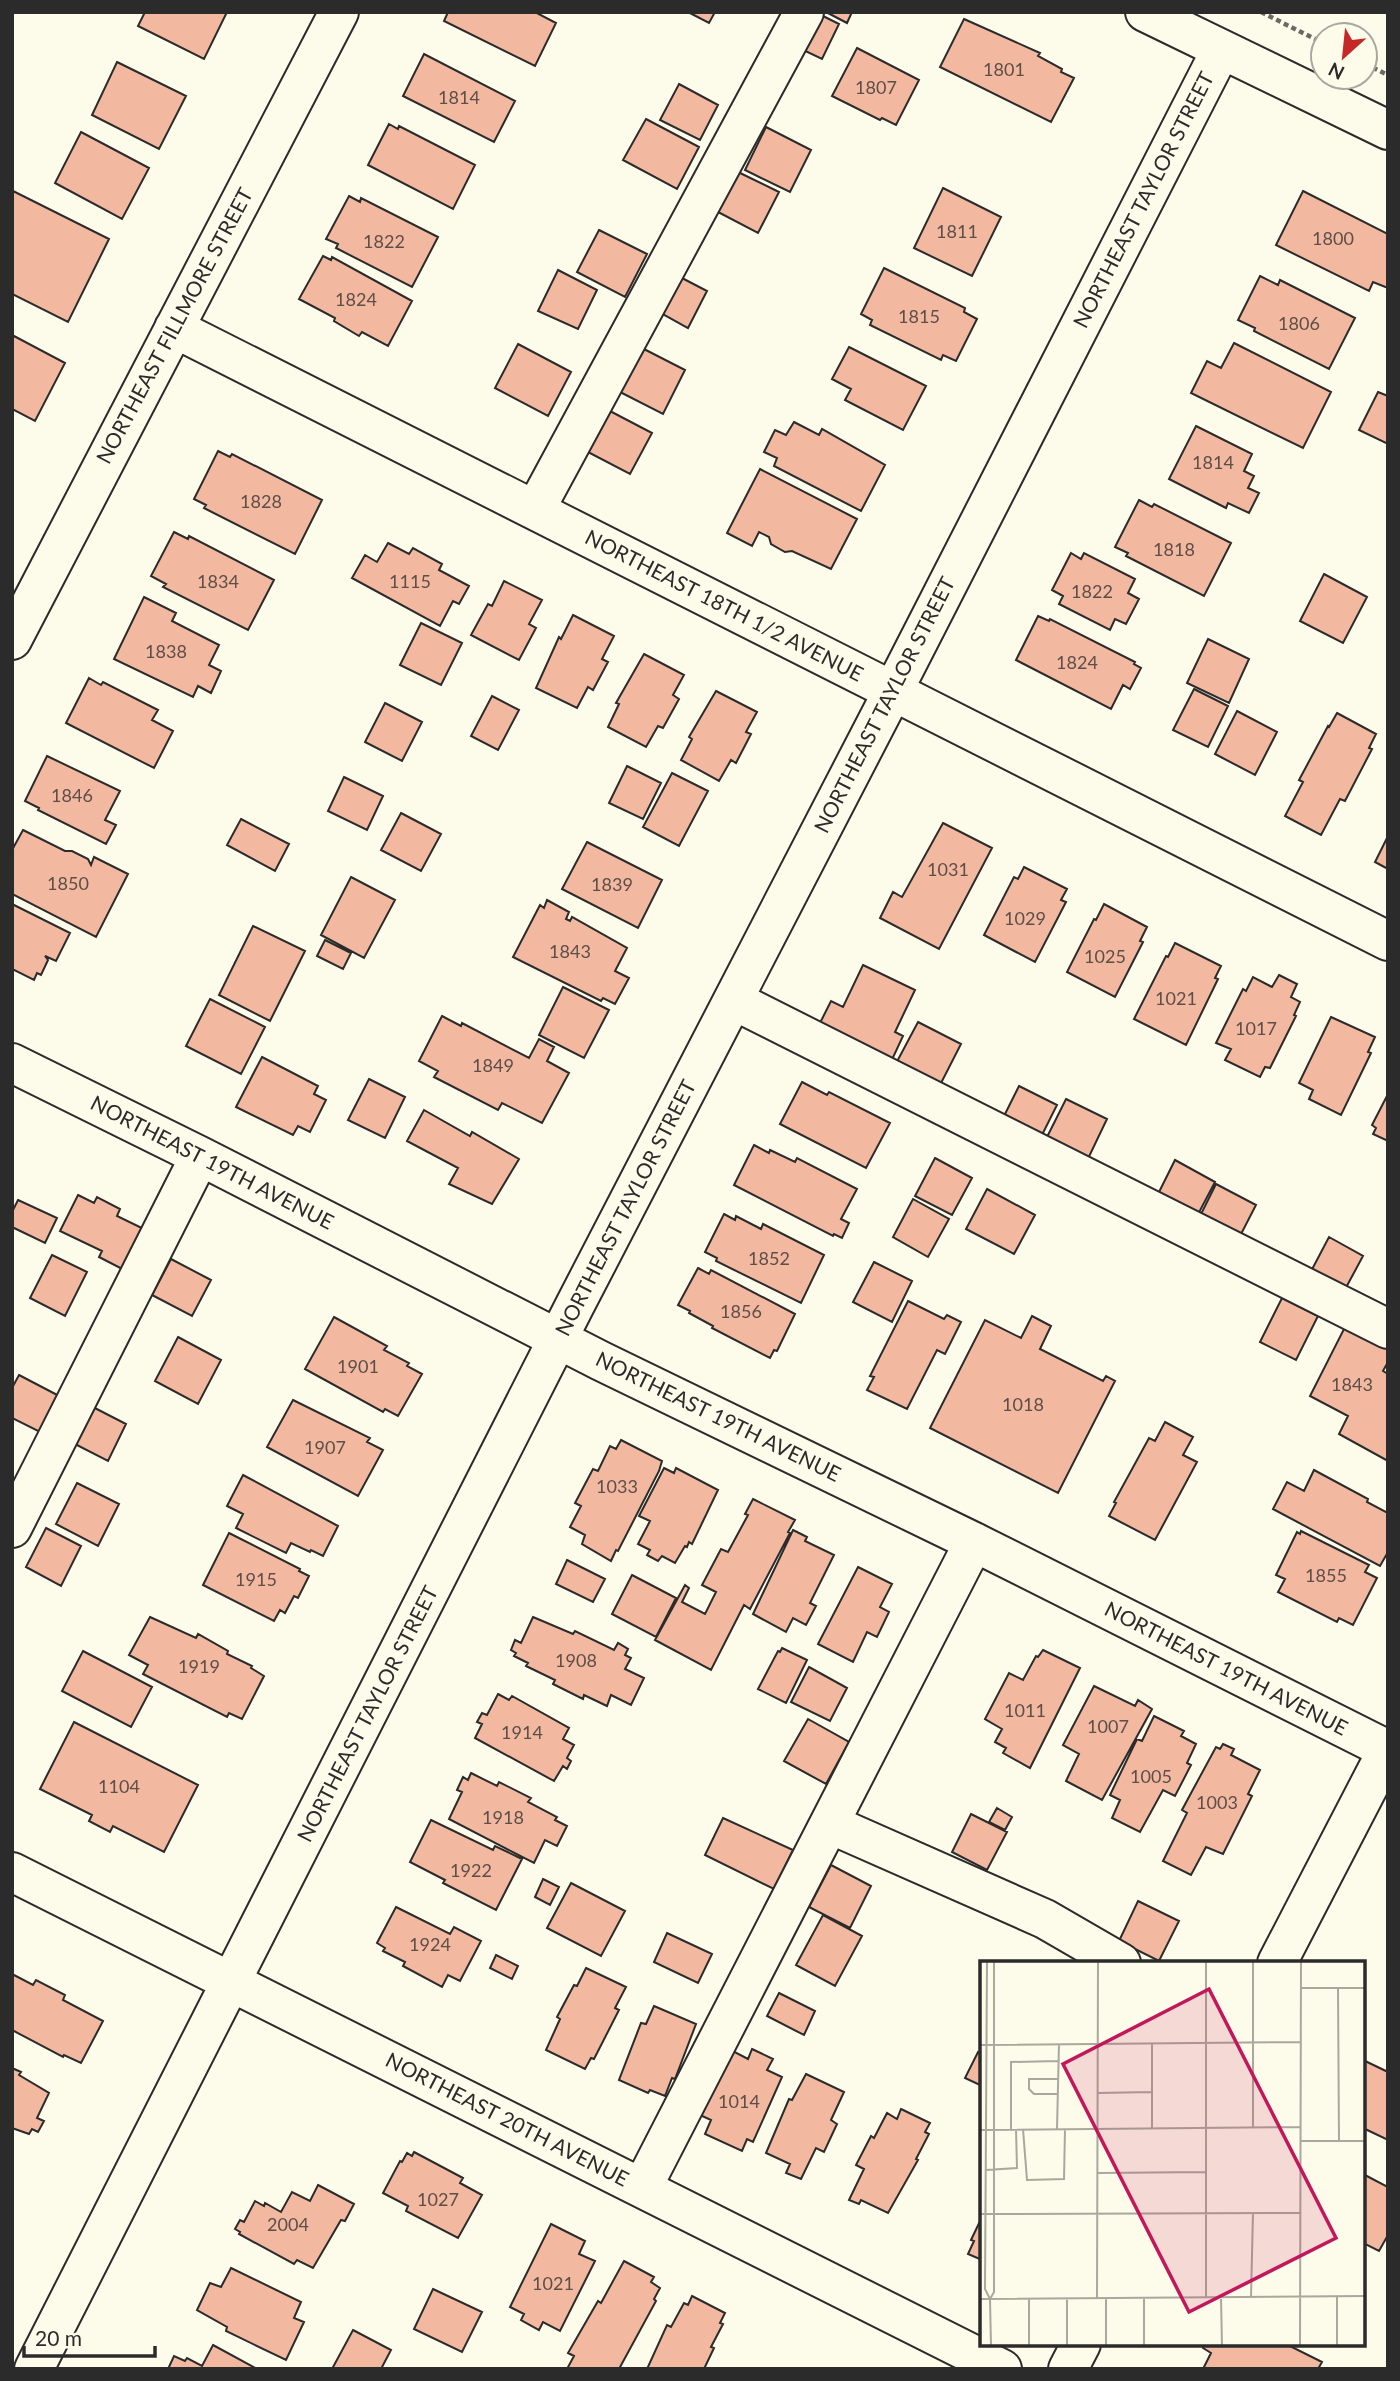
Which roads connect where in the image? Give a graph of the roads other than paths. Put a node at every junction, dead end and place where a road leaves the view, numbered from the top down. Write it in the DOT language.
graph roads {
  1 [pos="339,12"];
  2 [pos="804,12"];
  3 [pos="1145,12"];
  4 [pos="1221,50"];
  5 [pos="1388,130"];
  6 [pos="174,328"];
  7 [pos="535,510"];
  8 [pos="12,640"];
  9 [pos="893,691"];
  10 [pos="1388,941"];
  11 [pos="733,1000"];
  12 [pos="12,1063"];
  13 [pos="200,1156"];
  14 [pos="1388,1329"];
  15 [pos="558,1339"];
  16 [pos="12,1528"];
  17 [pos="974,1542"];
  18 [pos="1388,1749"];
  19 [pos="830,1824"];
  20 [pos="12,1872"];
  21 [pos="1118,1961"];
  22 [pos="1278,1961"];
  23 [pos="231,1982"];
  24 [pos="642,2188"];
  25 [pos="1080,2346"];
  26 [pos="34,2369"];
  27 [pos="1002,2369"];
  28 [pos="1068,2369"];
  1 -- 6 [label="street, NORTHEAST FILLMORE STREET"];
  2 -- 7 [label="street"];
  3 -- 4 [label="street"];
  4 -- 5 [label="street"];
  4 -- 9 [label="street, NORTHEAST TAYLOR STREET"];
  6 -- 7 [label="street, NORTHEAST 18TH 1/2 AVENUE"];
  6 -- 8 [label="street, NORTHEAST FILLMORE STREET"];
  7 -- 9 [label="street, NORTHEAST 18TH 1/2 AVENUE"];
  9 -- 10 [label="street, NORTHEAST 18TH 1/2 AVENUE"];
  9 -- 11 [label="street, NORTHEAST TAYLOR STREET"];
  11 -- 14 [label="street"];
  11 -- 15 [label="street, NORTHEAST TAYLOR STREET"];
  12 -- 13 [label="street, NORTHEAST 19TH AVENUE"];
  13 -- 15 [label="street, NORTHEAST 19TH AVENUE"];
  13 -- 16 [label="street"];
  15 -- 17 [label="street, NORTHEAST 19TH AVENUE"];
  15 -- 23 [label="street, NORTHEAST TAYLOR STREET"];
  17 -- 18 [label="street, NORTHEAST 19TH AVENUE"];
  17 -- 19 [label="street"];
  18 -- 22 [label="street"];
  19 -- 21 [label="street"];
  19 -- 24 [label="street"];
  20 -- 23 [label="street, NORTHEAST 20TH AVENUE"];
  23 -- 24 [label="street, NORTHEAST 20TH AVENUE"];
  23 -- 26 [label="street, NORTHEAST TAYLOR STREET"];
  24 -- 27 [label="street, NORTHEAST 20TH AVENUE"];
  25 -- 28 [label="street"];
}
